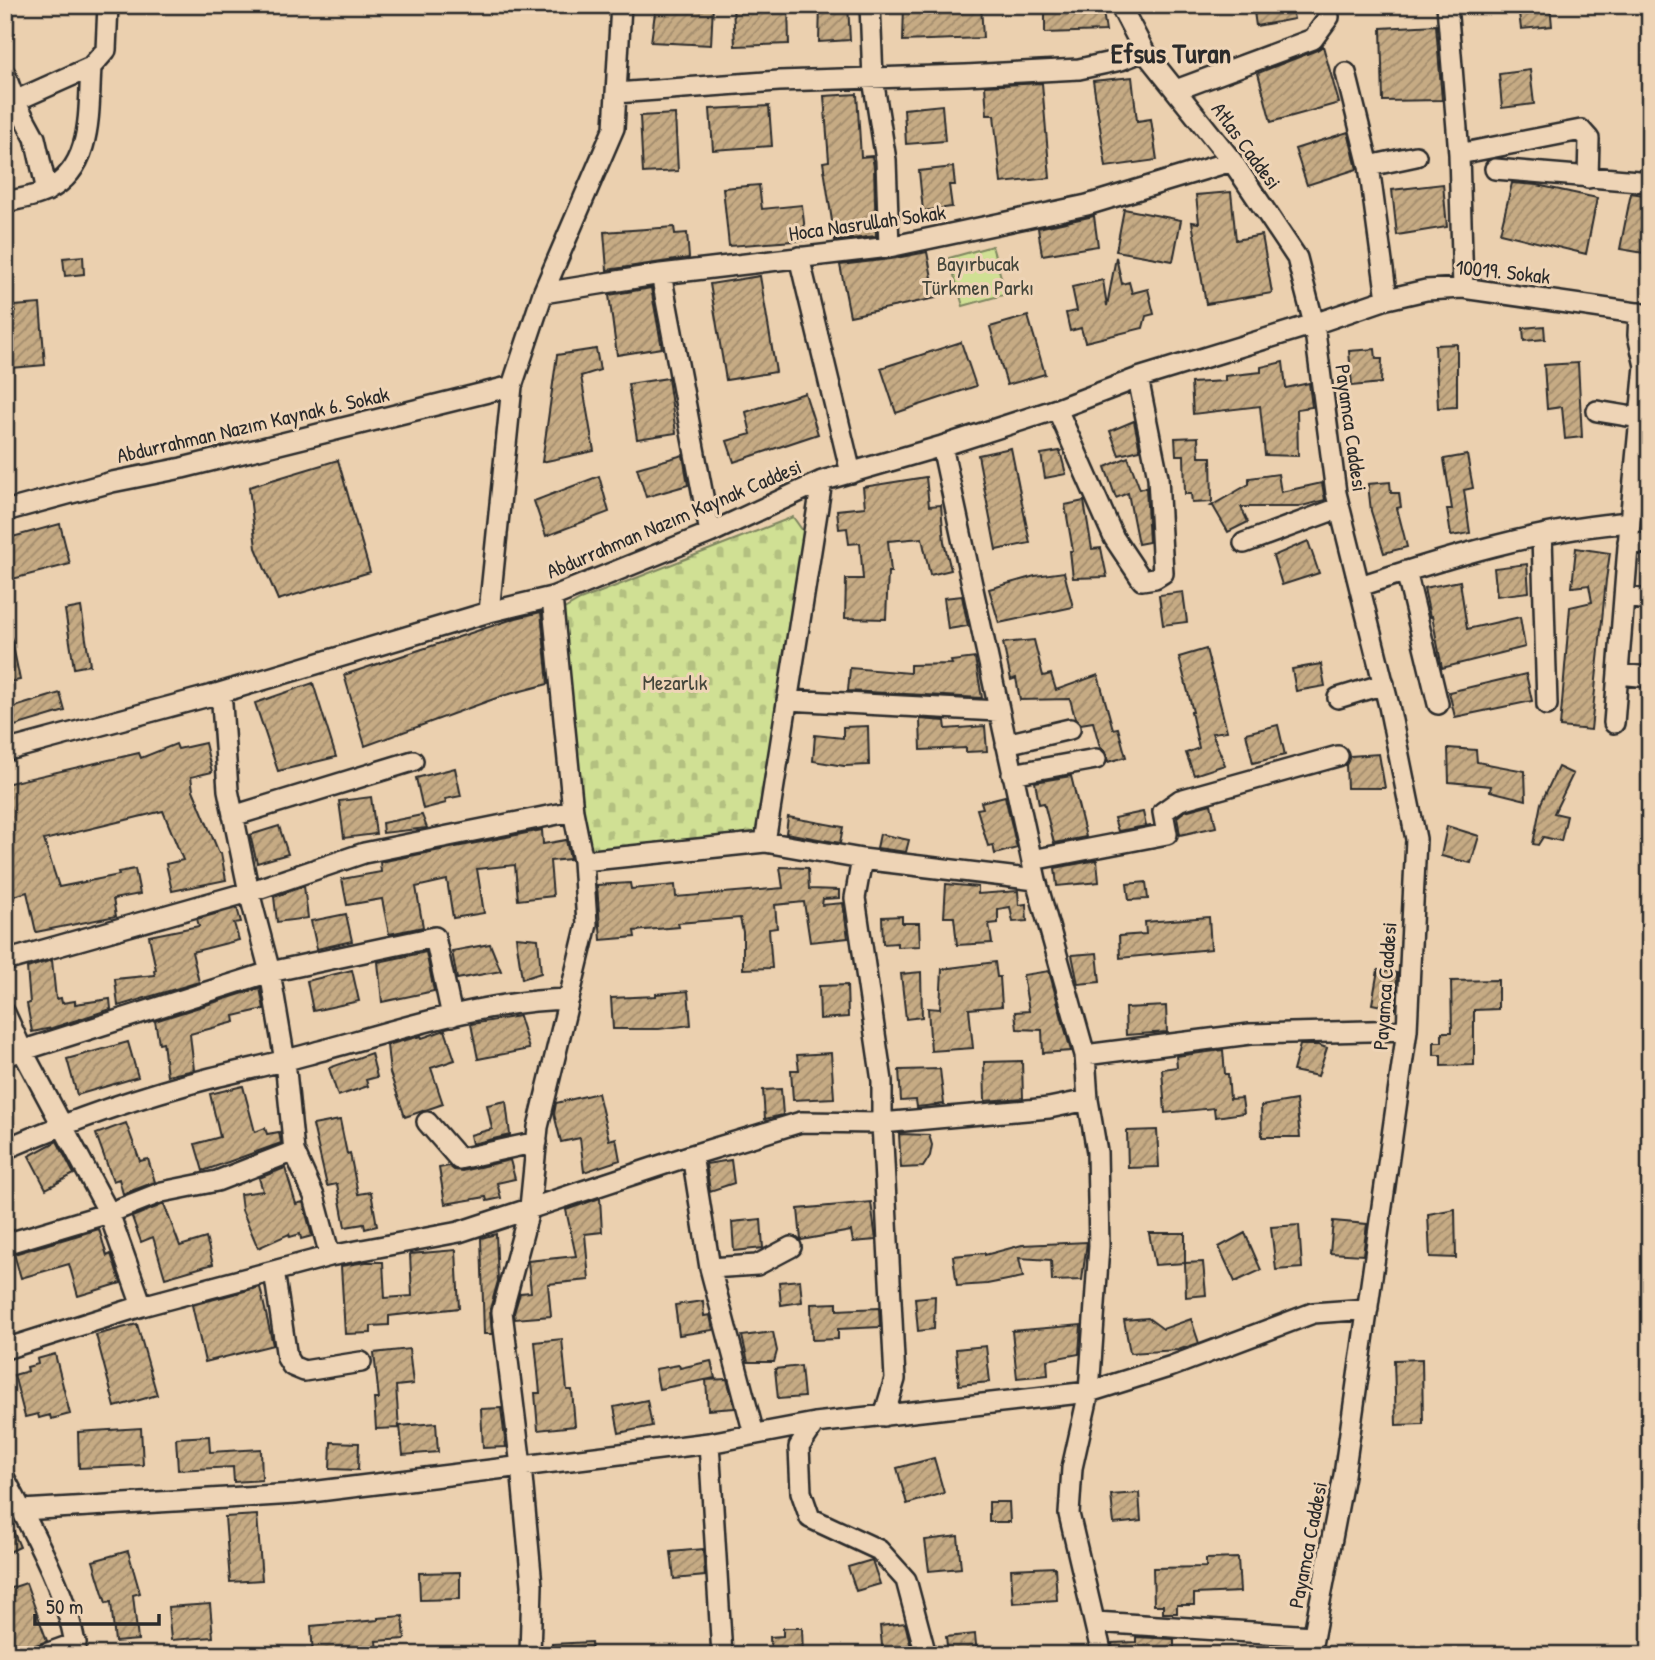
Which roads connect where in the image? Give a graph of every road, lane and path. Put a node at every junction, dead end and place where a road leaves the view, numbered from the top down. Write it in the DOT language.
graph roads {
  1 [pos="108,5"];
  2 [pos="621,5"];
  3 [pos="870,5"];
  4 [pos="1120,5"];
  5 [pos="1327,5"];
  6 [pos="1447,5"];
  7 [pos="1144,51"];
  8 [pos="91,67"];
  9 [pos="1346,73"];
  10 [pos="5,74"];
  11 [pos="873,79"];
  12 [pos="1176,90"];
  13 [pos="616,93"];
  14 [pos="15,101"];
  15 [pos="5,121"];
  16 [pos="1459,154"];
  17 [pos="1416,156"];
  18 [pos="1232,161"];
  19 [pos="1369,166"];
  20 [pos="1495,169"];
  21 [pos="1588,178"];
  22 [pos="1650,182"];
  23 [pos="47,191"];
  24 [pos="5,202"];
  25 [pos="889,247"];
  26 [pos="799,257"];
  27 [pos="661,274"];
  28 [pos="1463,288"];
  29 [pos="543,293"];
  30 [pos="1387,299"];
  31 [pos="1644,314"];
  32 [pos="1314,324"];
  33 [pos="1138,378"];
  34 [pos="512,386"];
  35 [pos="1057,410"];
  36 [pos="1597,411"];
  37 [pos="1639,418"];
  38 [pos="942,446"];
  39 [pos="851,473"];
  40 [pos="822,481"];
  41 [pos="1339,508"];
  42 [pos="5,511"];
  43 [pos="1629,532"];
  44 [pos="710,533"];
  45 [pos="1542,536"];
  46 [pos="1244,543"];
  47 [pos="1650,544"];
  48 [pos="1406,571"];
  49 [pos="1360,586"];
  50 [pos="552,597"];
  51 [pos="1624,597"];
  52 [pos="1650,600"];
  53 [pos="489,612"];
  54 [pos="1618,674"];
  55 [pos="1650,677"];
  56 [pos="1384,684"];
  57 [pos="216,694"];
  58 [pos="1338,698"];
  59 [pos="787,700"];
  60 [pos="1438,704"];
  61 [pos="1547,705"];
  62 [pos="998,711"];
  63 [pos="1614,723"];
  64 [pos="1070,729"];
  65 [pos="1006,744"];
  66 [pos="5,751"];
  67 [pos="1338,756"];
  68 [pos="1096,759"];
  69 [pos="413,761"];
  70 [pos="1012,774"];
  71 [pos="573,811"];
  72 [pos="233,816"];
  73 [pos="765,842"];
  74 [pos="862,859"];
  75 [pos="1032,860"];
  76 [pos="583,861"];
  77 [pos="1036,880"];
  78 [pos="249,892"];
  79 [pos="5,961"];
  80 [pos="270,972"];
  81 [pos="569,999"];
  82 [pos="5,1013"];
  83 [pos="452,1016"];
  84 [pos="1408,1030"];
  85 [pos="14,1053"];
  86 [pos="1085,1055"];
  87 [pos="285,1061"];
  88 [pos="1088,1100"];
  89 [pos="427,1122"];
  90 [pos="882,1123"];
  91 [pos="62,1125"];
  92 [pos="537,1142"];
  93 [pos="5,1149"];
  94 [pos="294,1151"];
  95 [pos="692,1155"];
  96 [pos="530,1207"];
  97 [pos="109,1213"];
  98 [pos="5,1244"];
  99 [pos="791,1247"];
  100 [pos="330,1256"];
  101 [pos="710,1268"];
  102 [pos="274,1271"];
  103 [pos="142,1306"];
  104 [pos="1368,1310"];
  105 [pos="5,1349"];
  106 [pos="361,1362"];
  107 [pos="1090,1392"];
  108 [pos="884,1416"];
  109 [pos="815,1423"];
  110 [pos="754,1434"];
  111 [pos="709,1443"];
  112 [pos="521,1465"];
  113 [pos="5,1479"];
  114 [pos="22,1510"];
  115 [pos="1095,1622"];
  116 [pos="1311,1646"];
  117 [pos="76,1649"];
  118 [pos="43,1655"];
  119 [pos="530,1655"];
  120 [pos="722,1655"];
  121 [pos="926,1655"];
  122 [pos="1102,1655"];
  1 -- 8 [label="street"];
  2 -- 13 [label="street"];
  3 -- 11 [label="street"];
  4 -- 7 [label="street, Atlas Caddesi"];
  5 -- 12 [label="street"];
  6 -- 16 [label="street"];
  7 -- 11 [label="street"];
  7 -- 12 [label="street, Atlas Caddesi"];
  8 -- 14 [label="street"];
  8 -- 23 [label="street"];
  9 -- 19 [label="street"];
  10 -- 14 [label="street"];
  11 -- 13 [label="street"];
  11 -- 25 [label="street"];
  12 -- 18 [label="street, Atlas Caddesi"];
  13 -- 29 [label="street"];
  14 -- 15 [label="street"];
  14 -- 23 [label="street"];
  16 -- 21 [label="street"];
  16 -- 28 [label="street"];
  17 -- 19 [label="street"];
  18 -- 25 [label="street, Hoca Nasrullah Sokak"];
  18 -- 32 [label="street, Atlas Caddesi"];
  19 -- 30 [label="street"];
  20 -- 21 [label="street"];
  21 -- 22 [label="street"];
  23 -- 24 [label="street"];
  25 -- 26 [label="street, Hoca Nasrullah Sokak"];
  26 -- 27 [label="street, Hoca Nasrullah Sokak"];
  26 -- 39 [label="street"];
  27 -- 29 [label="street, Hoca Nasrullah Sokak"];
  27 -- 44 [label="street"];
  28 -- 30 [label="street, 10019. Sokak"];
  28 -- 31 [label="street, 10019. Sokak"];
  29 -- 34 [label="street"];
  30 -- 32 [label="street, 10019. Sokak"];
  31 -- 37 [label="street"];
  32 -- 33 [label="street, Abdurrahman Nazım Kaynak Caddesi"];
  32 -- 41 [label="street, Payamca Caddesi"];
  33 -- 35 [label="street, Abdurrahman Nazım Kaynak Caddesi"];
  33 -- 35 [label="street"];
  34 -- 42 [label="street, Abdurrahman Nazım Kaynak 6. Sokak"];
  34 -- 53 [label="street"];
  35 -- 38 [label="street, Abdurrahman Nazım Kaynak Caddesi"];
  36 -- 37 [label="street"];
  37 -- 43 [label="street"];
  38 -- 39 [label="street, Abdurrahman Nazım Kaynak Caddesi"];
  38 -- 62 [label="street"];
  39 -- 40 [label="street, Abdurrahman Nazım Kaynak Caddesi"];
  40 -- 44 [label="street, Abdurrahman Nazım Kaynak Caddesi"];
  40 -- 59 [label="street"];
  41 -- 46 [label="street"];
  41 -- 49 [label="street, Payamca Caddesi"];
  43 -- 45 [label="street"];
  43 -- 47 [label="street"];
  43 -- 51 [label="street"];
  44 -- 50 [label="street, Abdurrahman Nazım Kaynak Caddesi"];
  45 -- 48 [label="street"];
  45 -- 61 [label="street"];
  48 -- 49 [label="street"];
  48 -- 60 [label="street"];
  49 -- 56 [label="street, Payamca Caddesi"];
  50 -- 53 [label="street, Abdurrahman Nazım Kaynak Caddesi"];
  50 -- 71 [label="street"];
  51 -- 52 [label="street"];
  51 -- 54 [label="street"];
  53 -- 57 [label="street, Abdurrahman Nazım Kaynak Caddesi"];
  54 -- 55 [label="street"];
  54 -- 63 [label="street"];
  56 -- 58 [label="street"];
  56 -- 84 [label="street, Payamca Caddesi"];
  57 -- 66 [label="street, Abdurrahman Nazım Kaynak Caddesi"];
  57 -- 72 [label="street"];
  59 -- 62 [label="street"];
  59 -- 73 [label="street"];
  62 -- 65 [label="street"];
  64 -- 65 [label="street"];
  65 -- 70 [label="street"];
  67 -- 75 [label="street"];
  68 -- 70 [label="street"];
  69 -- 72 [label="street"];
  70 -- 75 [label="street"];
  71 -- 76 [label="street"];
  71 -- 78 [label="street"];
  72 -- 78 [label="street"];
  73 -- 74 [label="street"];
  73 -- 76 [label="street"];
  74 -- 77 [label="street"];
  74 -- 90 [label="street"];
  75 -- 77 [label="street"];
  76 -- 81 [label="street"];
  77 -- 86 [label="street"];
  78 -- 79 [label="street"];
  78 -- 80 [label="street"];
  80 -- 83 [label="street"];
  80 -- 85 [label="street"];
  80 -- 87 [label="street"];
  81 -- 83 [label="street"];
  81 -- 92 [label="street"];
  82 -- 85 [label="street"];
  83 -- 87 [label="street"];
  84 -- 86 [label="street"];
  84 -- 104 [label="street, Payamca Caddesi"];
  85 -- 91 [label="street"];
  86 -- 88 [label="street"];
  87 -- 91 [label="street"];
  87 -- 94 [label="street"];
  88 -- 90 [label="street"];
  88 -- 107 [label="street"];
  89 -- 92 [label="street"];
  90 -- 95 [label="street"];
  90 -- 108 [label="street"];
  91 -- 93 [label="street"];
  91 -- 97 [label="street"];
  92 -- 96 [label="street"];
  94 -- 97 [label="street"];
  94 -- 100 [label="street"];
  95 -- 96 [label="street"];
  95 -- 101 [label="street"];
  96 -- 100 [label="street"];
  96 -- 112 [label="street"];
  97 -- 98 [label="street"];
  97 -- 103 [label="street"];
  99 -- 101 [label="street"];
  100 -- 102 [label="street"];
  101 -- 110 [label="street"];
  102 -- 103 [label="street"];
  102 -- 106 [label="street"];
  103 -- 105 [label="street"];
  104 -- 107 [label="street"];
  104 -- 116 [label="street, Payamca Caddesi"];
  107 -- 108 [label="street"];
  107 -- 115 [label="street"];
  108 -- 109 [label="street"];
  109 -- 110 [label="street"];
  109 -- 121 [label="street"];
  110 -- 111 [label="street"];
  111 -- 112 [label="street"];
  111 -- 120 [label="street"];
  112 -- 114 [label="street"];
  112 -- 119 [label="street"];
  113 -- 114 [label="street"];
  114 -- 117 [label="street"];
  115 -- 116 [label="street"];
  115 -- 122 [label="street"];
  117 -- 118 [label="street"];
}
